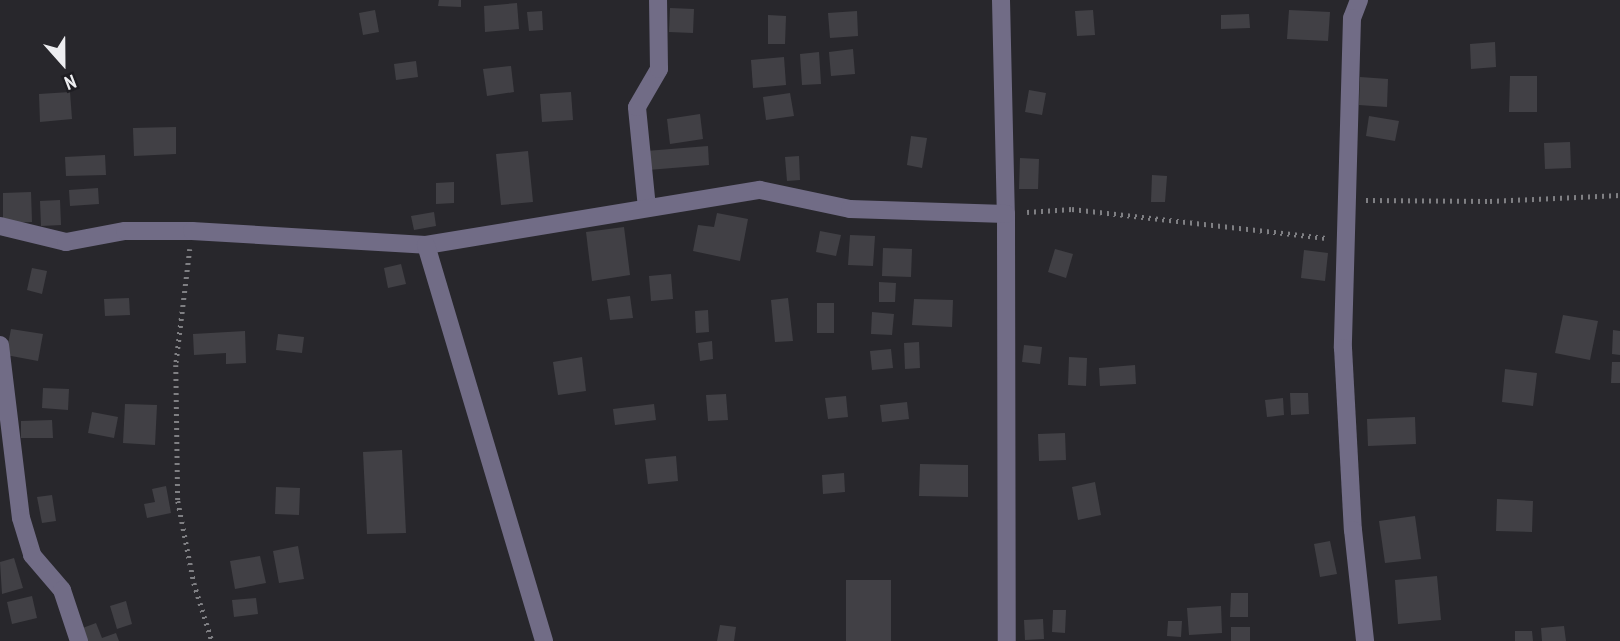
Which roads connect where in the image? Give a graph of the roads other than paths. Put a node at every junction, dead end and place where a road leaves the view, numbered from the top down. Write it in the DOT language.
graph roads {
  1 [pos="658,0"];
  2 [pos="1001,0"];
  3 [pos="1359,0"];
  4 [pos="647,208"];
  5 [pos="1006,214"];
  6 [pos="0,226"];
  7 [pos="426,245"];
  8 [pos="0,345"];
  9 [pos="79,641"];
  10 [pos="544,641"];
  11 [pos="1007,641"];
  12 [pos="1365,641"];
  1 -- 4 [label="street"];
  2 -- 5 [label="street"];
  3 -- 12 [label="street"];
  4 -- 5 [label="street"];
  4 -- 7 [label="street"];
  5 -- 11 [label="street"];
  6 -- 7 [label="street"];
  7 -- 10 [label="street"];
  8 -- 9 [label="street"];
}
